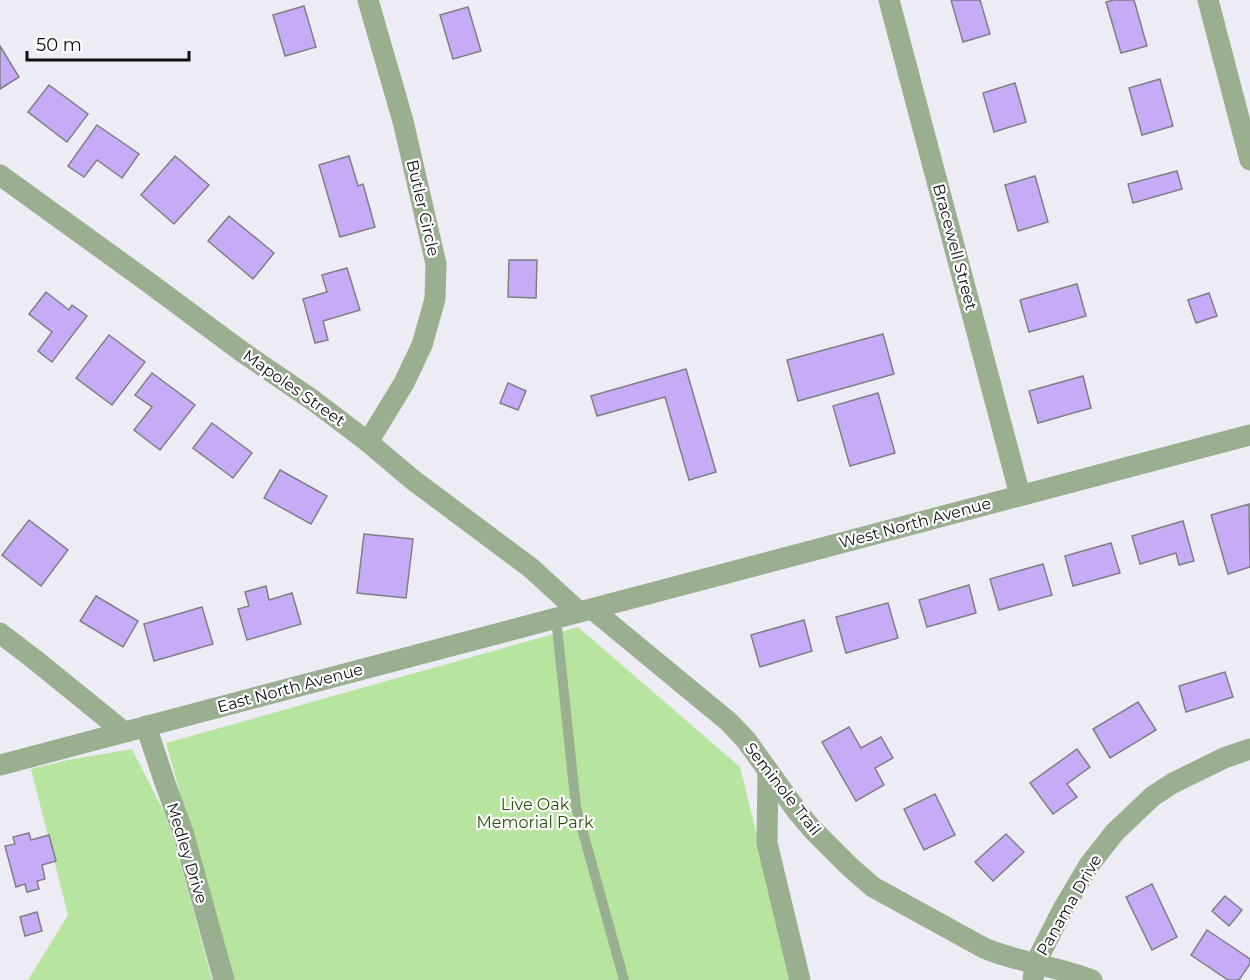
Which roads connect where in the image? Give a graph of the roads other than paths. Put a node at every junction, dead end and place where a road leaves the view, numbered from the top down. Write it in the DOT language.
graph roads {
  1 [pos="368,0"];
  2 [pos="889,0"];
  3 [pos="1208,0"];
  4 [pos="1250,160"];
  5 [pos="0,175"];
  6 [pos="1250,435"];
  7 [pos="368,442"];
  8 [pos="1020,495"];
  9 [pos="585,610"];
  10 [pos="556,618"];
  11 [pos="0,633"];
  12 [pos="146,726"];
  13 [pos="124,732"];
  14 [pos="1250,749"];
  15 [pos="0,765"];
  16 [pos="768,771"];
  17 [pos="1034,972"];
  18 [pos="224,980"];
  19 [pos="624,980"];
  20 [pos="800,980"];
  21 [pos="1092,980"];
  1 -- 7 [label="street, Butler Circle"];
  2 -- 8 [label="street, Bracewell Street"];
  3 -- 4 [label="street"];
  5 -- 7 [label="street, Mapoles Street"];
  6 -- 8 [label="street, West North Avenue"];
  7 -- 9 [label="street, Mapoles Street"];
  8 -- 9 [label="street, West North Avenue"];
  9 -- 10 [label="street, East North Avenue"];
  9 -- 16 [label="street, Seminole Trail"];
  10 -- 12 [label="street, East North Avenue"];
  10 -- 19 [label="lane"];
  11 -- 13 [label="street"];
  12 -- 13 [label="street, East North Avenue"];
  12 -- 18 [label="street, Medley Drive"];
  13 -- 15 [label="street, East North Avenue"];
  14 -- 17 [label="street, Panama Drive"];
  16 -- 17 [label="street, Seminole Trail"];
  16 -- 20 [label="street"];
  17 -- 21 [label="street, Seminole Trail"];
}
